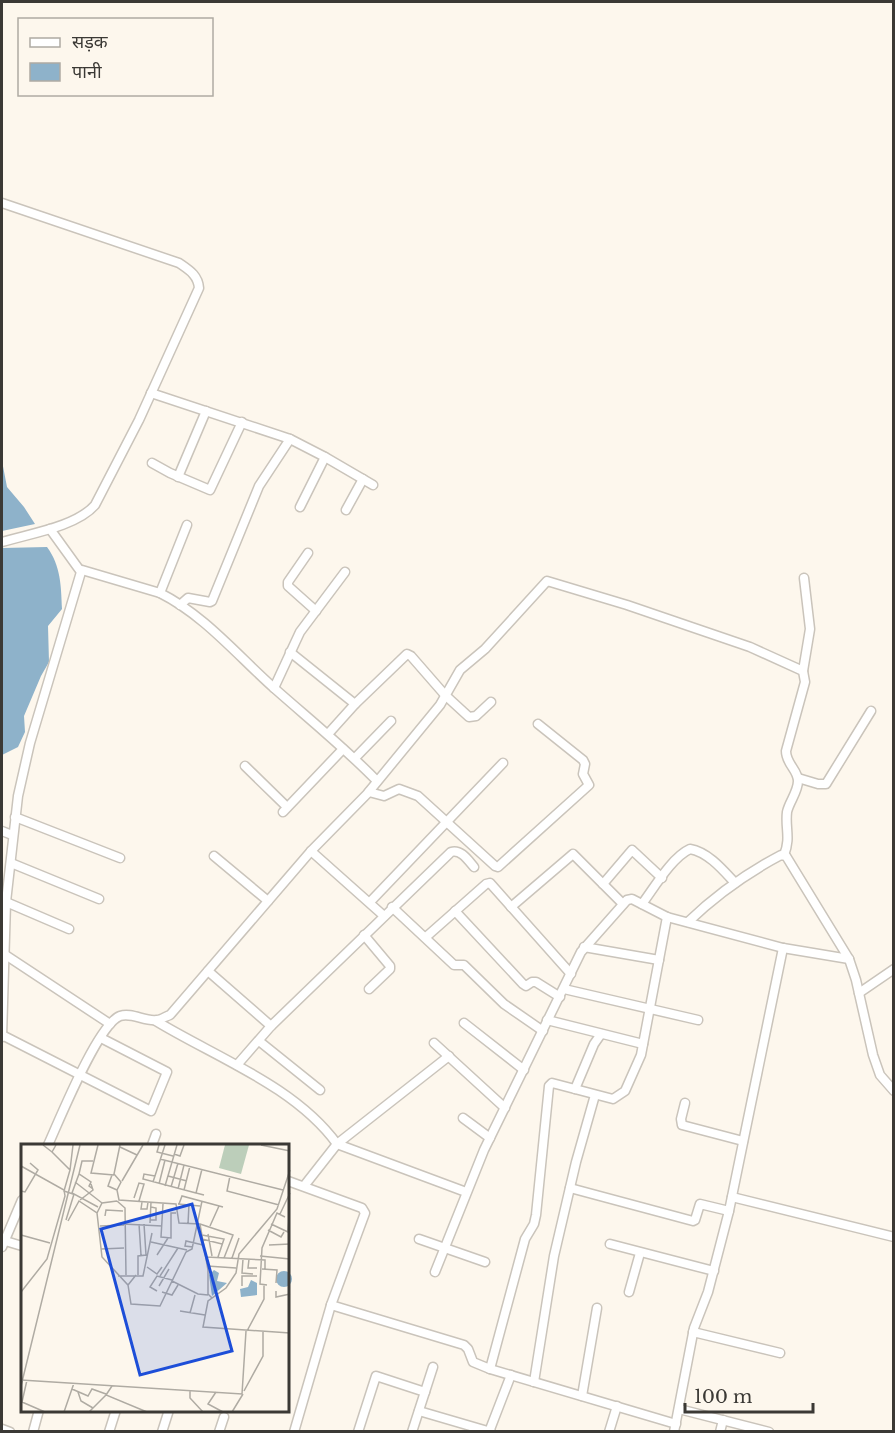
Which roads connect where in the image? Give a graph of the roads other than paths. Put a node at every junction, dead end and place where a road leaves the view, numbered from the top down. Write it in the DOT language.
graph roads {
  1 [pos="2,203"];
  2 [pos="151,393"];
  3 [pos="206,411"];
  4 [pos="242,422"];
  5 [pos="290,439"];
  6 [pos="325,457"];
  7 [pos="152,463"];
  8 [pos="178,477"];
  9 [pos="363,479"];
  10 [pos="373,485"];
  11 [pos="300,507"];
  12 [pos="346,510"];
  13 [pos="187,525"];
  14 [pos="48,530"];
  15 [pos="2,542"];
  16 [pos="308,553"];
  17 [pos="81,570"];
  18 [pos="345,572"];
  19 [pos="804,578"];
  20 [pos="160,593"];
  21 [pos="180,605"];
  22 [pos="316,611"];
  23 [pos="290,652"];
  24 [pos="803,671"];
  25 [pos="274,688"];
  26 [pos="445,695"];
  27 [pos="491,702"];
  28 [pos="355,704"];
  29 [pos="872,711"];
  30 [pos="391,721"];
  31 [pos="538,724"];
  32 [pos="328,734"];
  33 [pos="343,749"];
  34 [pos="355,758"];
  35 [pos="503,763"];
  36 [pos="245,766"];
  37 [pos="798,778"];
  38 [pos="377,781"];
  39 [pos="369,792"];
  40 [pos="15,817"];
  41 [pos="447,822"];
  42 [pos="2,831"];
  43 [pos="12,835"];
  44 [pos="310,851"];
  45 [pos="784,855"];
  46 [pos="214,856"];
  47 [pos="120,858"];
  48 [pos="11,863"];
  49 [pos="474,867"];
  50 [pos="662,878"];
  51 [pos="735,883"];
  52 [pos="603,884"];
  53 [pos="99,899"];
  54 [pos="268,901"];
  55 [pos="6,902"];
  56 [pos="370,902"];
  57 [pos="623,904"];
  58 [pos="642,904"];
  59 [pos="392,907"];
  60 [pos="511,907"];
  61 [pos="455,911"];
  62 [pos="384,916"];
  63 [pos="667,917"];
  64 [pos="3,921"];
  65 [pos="688,922"];
  66 [pos="69,929"];
  67 [pos="364,935"];
  68 [pos="426,937"];
  69 [pos="585,947"];
  70 [pos="783,948"];
  71 [pos="4,954"];
  72 [pos="659,960"];
  73 [pos="849,960"];
  74 [pos="894,969"];
  75 [pos="208,971"];
  76 [pos="571,974"];
  77 [pos="369,989"];
  78 [pos="562,993"];
  79 [pos="859,993"];
  80 [pos="650,1008"];
  81 [pos="547,1020"];
  82 [pos="698,1020"];
  83 [pos="156,1021"];
  84 [pos="464,1023"];
  85 [pos="110,1024"];
  86 [pos="271,1026"];
  87 [pos="543,1030"];
  88 [pos="601,1034"];
  89 [pos="2,1036"];
  90 [pos="101,1038"];
  91 [pos="259,1041"];
  92 [pos="434,1042"];
  93 [pos="643,1044"];
  94 [pos="449,1056"];
  95 [pos="237,1065"];
  96 [pos="524,1070"];
  97 [pos="79,1074"];
  98 [pos="575,1089"];
  99 [pos="320,1090"];
  100 [pos="894,1091"];
  101 [pos="595,1095"];
  102 [pos="685,1103"];
  103 [pos="505,1108"];
  104 [pos="463,1118"];
  105 [pos="156,1134"];
  106 [pos="490,1138"];
  107 [pos="743,1141"];
  108 [pos="48,1144"];
  109 [pos="152,1144"];
  110 [pos="337,1144"];
  111 [pos="290,1181"];
  112 [pos="304,1186"];
  113 [pos="570,1188"];
  114 [pos="466,1192"];
  115 [pos="732,1197"];
  116 [pos="21,1202"];
  117 [pos="729,1211"];
  118 [pos="894,1237"];
  119 [pos="419,1239"];
  120 [pos="2,1242"];
  121 [pos="610,1244"];
  122 [pos="21,1246"];
  123 [pos="445,1247"];
  124 [pos="640,1253"];
  125 [pos="485,1262"];
  126 [pos="714,1271"];
  127 [pos="435,1272"];
  128 [pos="629,1292"];
  129 [pos="332,1305"];
  130 [pos="597,1308"];
  131 [pos="693,1332"];
  132 [pos="780,1353"];
  133 [pos="433,1367"];
  134 [pos="490,1369"];
  135 [pos="510,1375"];
  136 [pos="534,1382"];
  137 [pos="425,1392"];
  138 [pos="582,1396"];
  139 [pos="617,1407"];
  140 [pos="679,1409"];
  141 [pos="419,1411"];
  142 [pos="38,1412"];
  143 [pos="115,1412"];
  144 [pos="168,1412"];
  145 [pos="224,1417"];
  146 [pos="723,1420"];
  147 [pos="675,1428"];
  148 [pos="2,1429"];
  149 [pos="9,1431"];
  150 [pos="33,1431"];
  151 [pos="109,1431"];
  152 [pos="162,1431"];
  153 [pos="219,1431"];
  154 [pos="294,1431"];
  155 [pos="358,1431"];
  156 [pos="412,1431"];
  157 [pos="490,1431"];
  158 [pos="609,1431"];
  159 [pos="720,1431"];
  160 [pos="768,1431"];
  1 -- 2 [label="street"];
  2 -- 3 [label="street"];
  2 -- 14 [label="street"];
  3 -- 4 [label="street"];
  3 -- 8 [label="street"];
  4 -- 5 [label="street"];
  4 -- 8 [label="street"];
  5 -- 6 [label="street"];
  5 -- 21 [label="street"];
  6 -- 9 [label="street"];
  6 -- 11 [label="street"];
  7 -- 8 [label="street"];
  9 -- 10 [label="street"];
  9 -- 12 [label="street"];
  13 -- 20 [label="street"];
  14 -- 15 [label="street"];
  14 -- 17 [label="street"];
  16 -- 22 [label="street"];
  17 -- 20 [label="street"];
  17 -- 40 [label="street"];
  18 -- 22 [label="street"];
  19 -- 24 [label="street"];
  20 -- 21 [label="street"];
  21 -- 25 [label="street"];
  22 -- 23 [label="street"];
  23 -- 25 [label="street"];
  23 -- 28 [label="street"];
  24 -- 26 [label="street"];
  24 -- 37 [label="street"];
  25 -- 32 [label="street"];
  26 -- 27 [label="street"];
  26 -- 28 [label="street"];
  26 -- 38 [label="street"];
  28 -- 32 [label="street"];
  29 -- 37 [label="street"];
  30 -- 34 [label="street"];
  31 -- 41 [label="street"];
  32 -- 33 [label="street"];
  33 -- 34 [label="street"];
  33 -- 36 [label="street"];
  34 -- 38 [label="street"];
  35 -- 41 [label="street"];
  37 -- 45 [label="street"];
  38 -- 39 [label="street"];
  39 -- 41 [label="street"];
  39 -- 44 [label="street"];
  40 -- 43 [label="street"];
  40 -- 47 [label="street"];
  41 -- 56 [label="street"];
  42 -- 43 [label="street"];
  43 -- 48 [label="street"];
  44 -- 54 [label="street"];
  44 -- 56 [label="street"];
  45 -- 51 [label="street"];
  45 -- 73 [label="street"];
  46 -- 54 [label="street"];
  48 -- 53 [label="street"];
  48 -- 55 [label="street"];
  49 -- 59 [label="street"];
  50 -- 51 [label="street"];
  50 -- 52 [label="street"];
  50 -- 58 [label="street"];
  51 -- 65 [label="street"];
  52 -- 57 [label="street"];
  52 -- 60 [label="street"];
  54 -- 75 [label="street"];
  55 -- 64 [label="street"];
  55 -- 66 [label="street"];
  56 -- 62 [label="street"];
  57 -- 58 [label="street"];
  57 -- 69 [label="street"];
  58 -- 63 [label="street"];
  59 -- 62 [label="street"];
  59 -- 68 [label="street"];
  60 -- 61 [label="street"];
  60 -- 76 [label="street"];
  61 -- 68 [label="street"];
  61 -- 78 [label="street"];
  62 -- 67 [label="street"];
  63 -- 65 [label="street"];
  63 -- 72 [label="street"];
  64 -- 71 [label="street"];
  65 -- 70 [label="street"];
  67 -- 77 [label="street"];
  67 -- 86 [label="street"];
  68 -- 87 [label="street"];
  69 -- 72 [label="street"];
  69 -- 76 [label="street"];
  70 -- 73 [label="street"];
  70 -- 107 [label="street"];
  71 -- 85 [label="street"];
  71 -- 89 [label="street"];
  72 -- 80 [label="street"];
  73 -- 79 [label="street"];
  74 -- 79 [label="street"];
  75 -- 83 [label="street"];
  75 -- 86 [label="street"];
  76 -- 78 [label="street"];
  78 -- 80 [label="street"];
  78 -- 81 [label="street"];
  79 -- 100 [label="street"];
  80 -- 82 [label="street"];
  80 -- 93 [label="street"];
  81 -- 87 [label="street"];
  81 -- 88 [label="street"];
  83 -- 85 [label="street"];
  83 -- 95 [label="street"];
  84 -- 96 [label="street"];
  85 -- 90 [label="street"];
  86 -- 91 [label="street"];
  87 -- 96 [label="street"];
  88 -- 93 [label="street"];
  88 -- 98 [label="street"];
  89 -- 97 [label="street"];
  90 -- 97 [label="street"];
  90 -- 97 [label="street"];
  91 -- 95 [label="street"];
  91 -- 99 [label="street"];
  92 -- 94 [label="street"];
  93 -- 101 [label="street"];
  94 -- 103 [label="street"];
  94 -- 110 [label="street"];
  95 -- 110 [label="street"];
  96 -- 103 [label="street"];
  97 -- 108 [label="street"];
  98 -- 101 [label="street"];
  98 -- 134 [label="street"];
  101 -- 113 [label="street"];
  102 -- 107 [label="street"];
  103 -- 106 [label="street"];
  104 -- 106 [label="street"];
  105 -- 109 [label="street"];
  106 -- 114 [label="street"];
  107 -- 115 [label="street"];
  110 -- 112 [label="street"];
  110 -- 114 [label="street"];
  111 -- 112 [label="street"];
  112 -- 129 [label="street"];
  113 -- 117 [label="street"];
  113 -- 136 [label="street"];
  114 -- 123 [label="street"];
  115 -- 117 [label="street"];
  115 -- 118 [label="street"];
  116 -- 120 [label="street"];
  117 -- 126 [label="street"];
  119 -- 123 [label="street"];
  120 -- 122 [label="street"];
  121 -- 124 [label="street"];
  123 -- 125 [label="street"];
  123 -- 127 [label="street"];
  124 -- 126 [label="street"];
  124 -- 128 [label="street"];
  126 -- 131 [label="street"];
  129 -- 134 [label="street"];
  129 -- 154 [label="street"];
  130 -- 138 [label="street"];
  131 -- 132 [label="street"];
  131 -- 140 [label="street"];
  133 -- 137 [label="street"];
  134 -- 135 [label="street"];
  135 -- 136 [label="street"];
  135 -- 157 [label="street"];
  136 -- 138 [label="street"];
  137 -- 141 [label="street"];
  137 -- 155 [label="street"];
  138 -- 139 [label="street"];
  139 -- 147 [label="street"];
  139 -- 158 [label="street"];
  140 -- 146 [label="street"];
  140 -- 147 [label="street"];
  141 -- 156 [label="street"];
  141 -- 157 [label="street"];
  142 -- 150 [label="street"];
  143 -- 151 [label="street"];
  144 -- 152 [label="street"];
  145 -- 153 [label="street"];
  146 -- 159 [label="street"];
  146 -- 160 [label="street"];
  148 -- 149 [label="street"];
}
